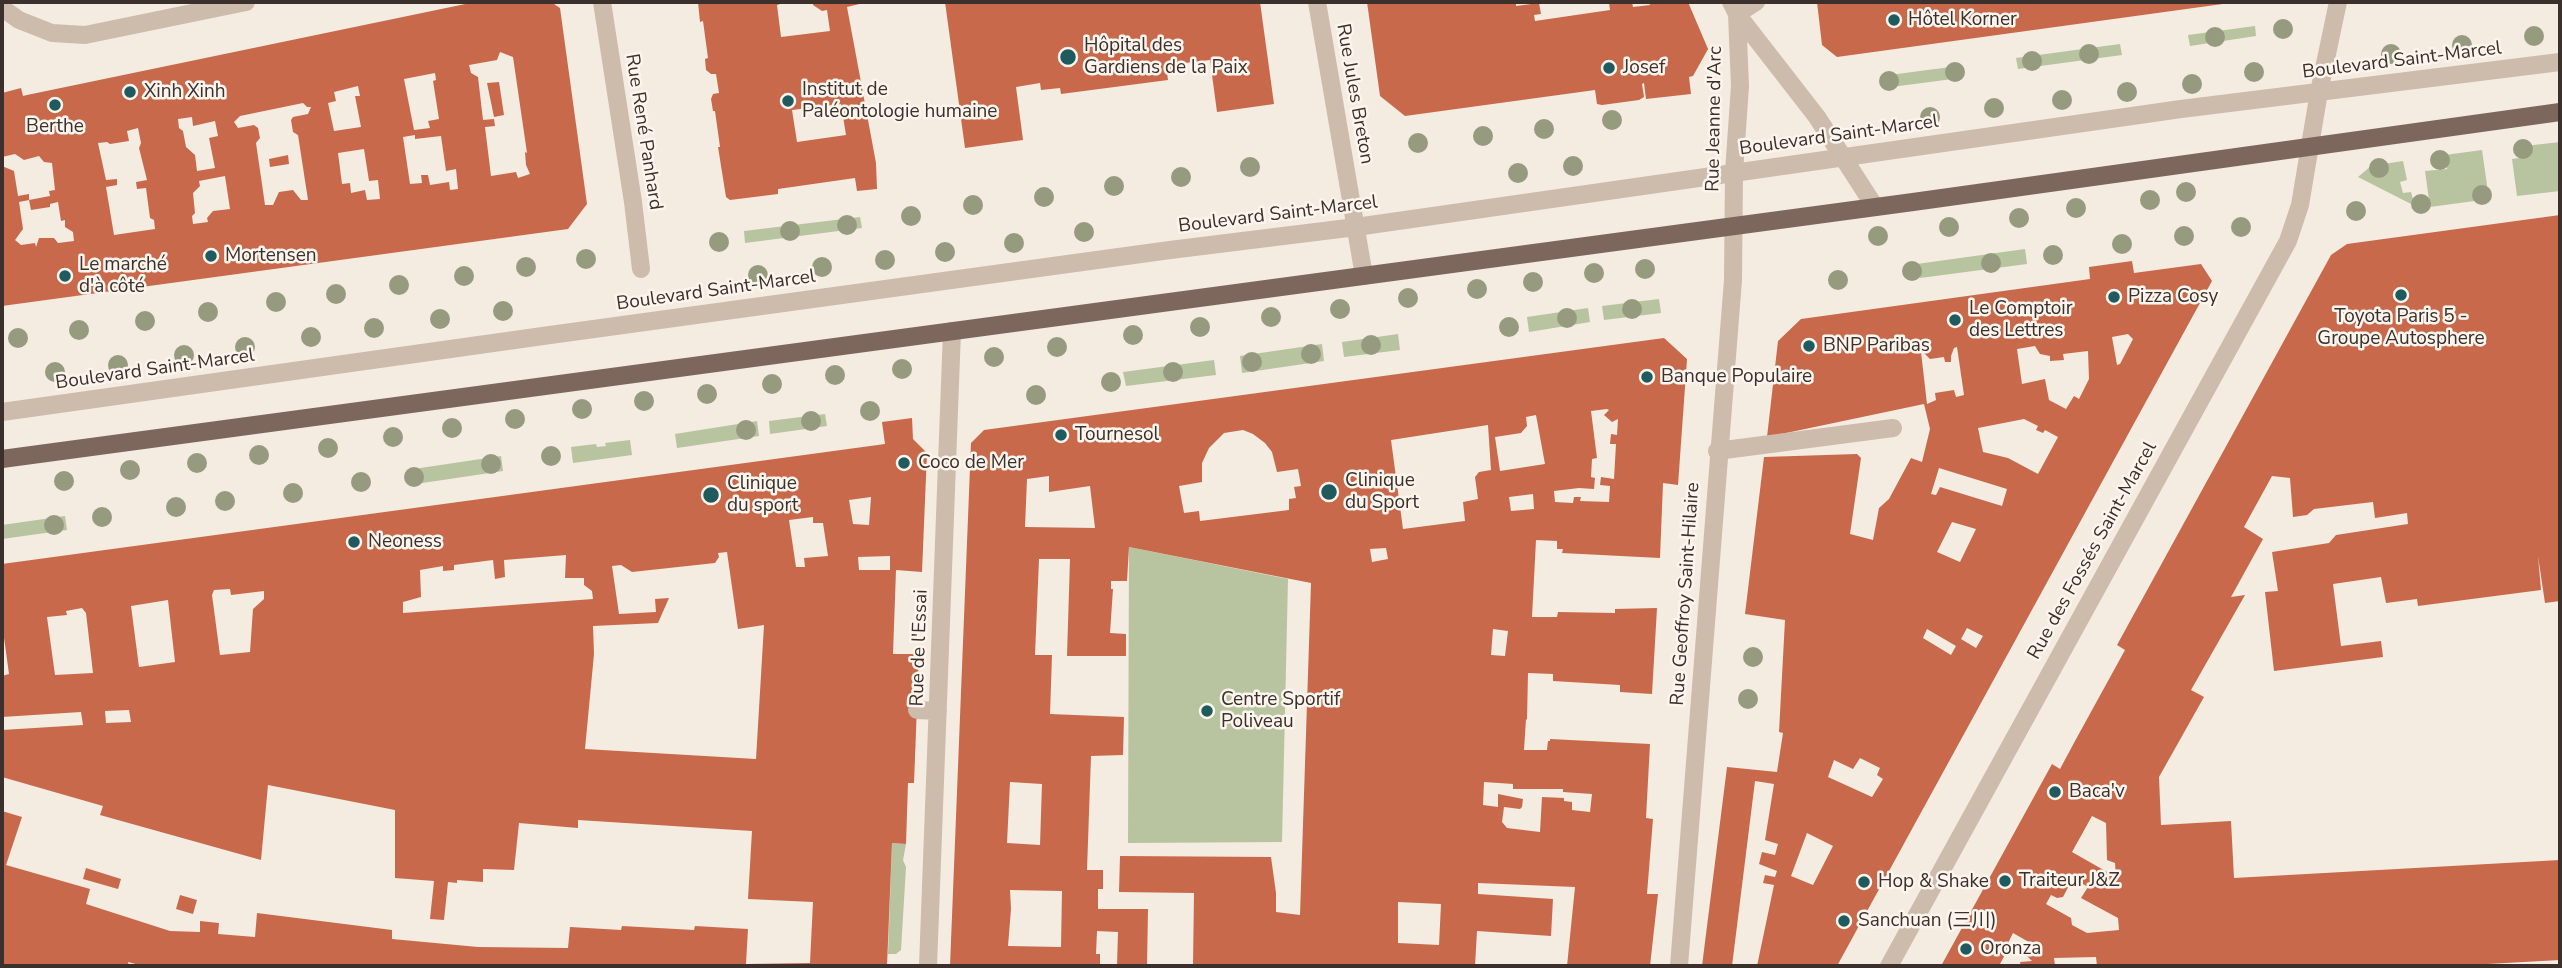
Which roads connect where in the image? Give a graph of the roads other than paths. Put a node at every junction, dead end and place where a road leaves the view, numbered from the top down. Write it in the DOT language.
graph roads {
  1 [pos="246,2"];
  2 [pos="602,2"];
  3 [pos="1317,2"];
  4 [pos="1756,2"];
  5 [pos="2338,2"];
  6 [pos="1734,8"];
  7 [pos="2,9"];
  8 [pos="2560,62"];
  9 [pos="2319,92"];
  10 [pos="2560,112"];
  11 [pos="2311,148"];
  12 [pos="1846,159"];
  13 [pos="1734,172"];
  14 [pos="1875,207"];
  15 [pos="1733,226"];
  16 [pos="1356,227"];
  17 [pos="641,269"];
  18 [pos="1364,276"];
  19 [pos="952,331"];
  20 [pos="2,412"];
  21 [pos="1893,428"];
  22 [pos="1717,451"];
  23 [pos="2,460"];
  24 [pos="916,710"];
  25 [pos="938,712"];
  26 [pos="928,966"];
  27 [pos="1679,966"];
  28 [pos="1889,966"];
  1 -- 7 [label="street"];
  2 -- 17 [label="street, Rue René Panhard"];
  3 -- 16 [label="street, Rue Jules Breton"];
  4 -- 6 [label="street"];
  5 -- 9 [label="street, Rue des Fossés Saint-Marcel"];
  6 -- 12 [label="street, Rue Jeanne d'Arc"];
  6 -- 13 [label="street, Rue Jeanne d'Arc"];
  8 -- 9 [label="street, Boulevard Saint-Marcel"];
  9 -- 11 [label="street, Rue des Fossés Saint-Marcel"];
  9 -- 12 [label="street, Boulevard Saint-Marcel"];
  10 -- 11 [label="main road"];
  11 -- 14 [label="main road"];
  11 -- 28 [label="street, Rue des Fossés Saint-Marcel"];
  12 -- 13 [label="street, Boulevard Saint-Marcel"];
  12 -- 14 [label="street, Rue Jeanne d'Arc"];
  13 -- 15 [label="street, Rue Jeanne d'Arc"];
  13 -- 16 [label="street, Boulevard Saint-Marcel"];
  14 -- 15 [label="main road"];
  15 -- 18 [label="main road"];
  15 -- 22 [label="street, Rue Geoffroy Saint-Hilaire"];
  16 -- 18 [label="street, Rue Jules Breton"];
  16 -- 20 [label="street, Boulevard Saint-Marcel"];
  18 -- 19 [label="main road"];
  19 -- 23 [label="main road"];
  19 -- 25 [label="street, Rue de l'Essai"];
  21 -- 22 [label="street"];
  22 -- 27 [label="street, Rue Geoffroy Saint-Hilaire"];
  24 -- 25 [label="street"];
  25 -- 26 [label="street, Rue de l'Essai"];
}
